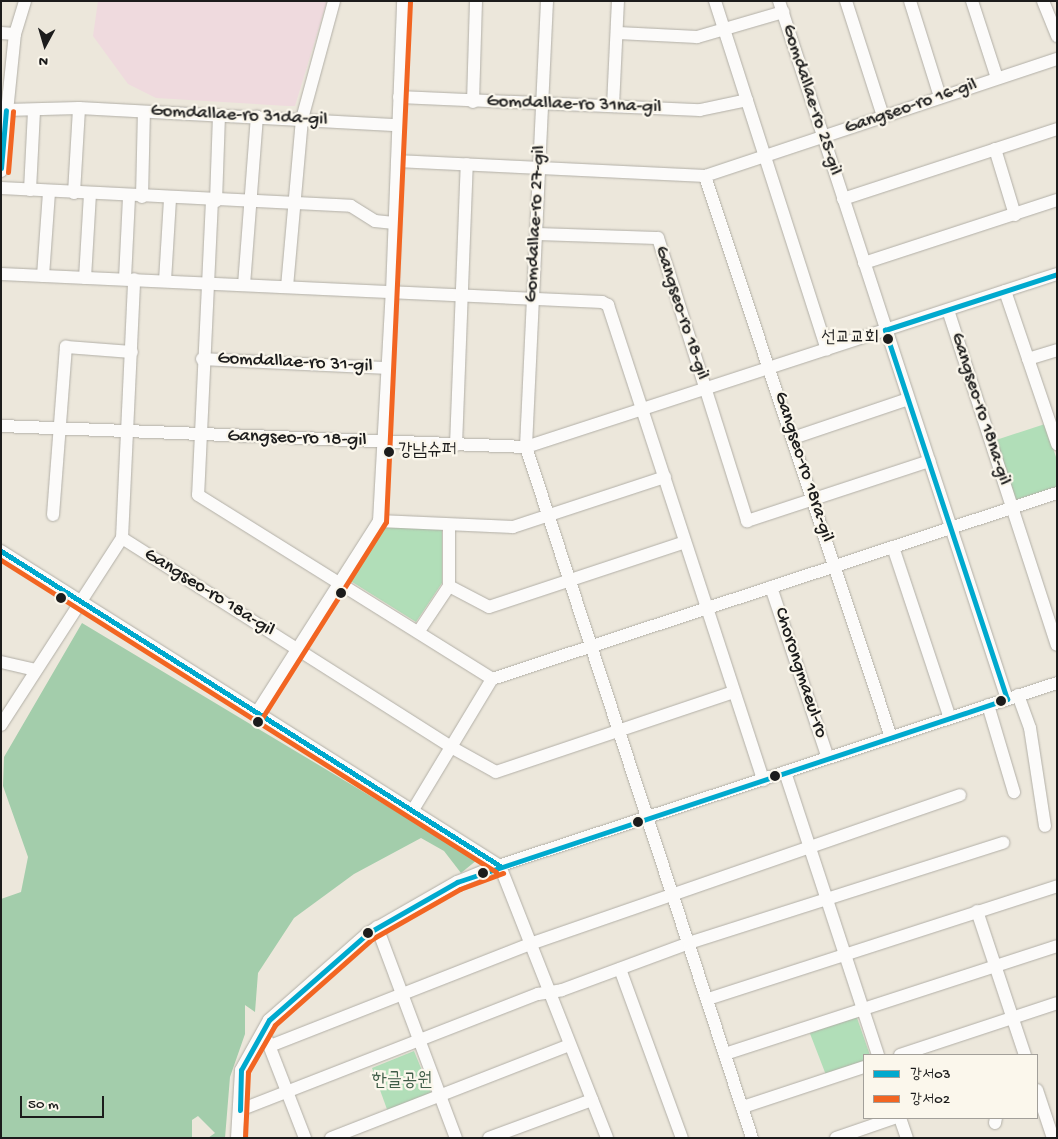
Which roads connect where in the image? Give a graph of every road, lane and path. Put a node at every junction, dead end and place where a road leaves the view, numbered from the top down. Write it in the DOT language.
graph roads {
  1 [pos="25,1"];
  2 [pos="334,1"];
  3 [pos="403,1"];
  4 [pos="476,1"];
  5 [pos="546,1"];
  6 [pos="618,1"];
  7 [pos="715,1"];
  8 [pos="846,1"];
  9 [pos="910,1"];
  10 [pos="972,1"];
  11 [pos="1044,1"];
  12 [pos="781,7"];
  13 [pos="725,31"];
  14 [pos="1,33"];
  15 [pos="618,33"];
  16 [pos="15,34"];
  17 [pos="1057,36"];
  18 [pos="1057,59"];
  19 [pos="997,78"];
  20 [pos="399,97"];
  21 [pos="940,97"];
  22 [pos="747,100"];
  23 [pos="473,102"];
  24 [pos="542,105"];
  25 [pos="613,106"];
  26 [pos="79,108"];
  27 [pos="34,110"];
  28 [pos="4,112"];
  29 [pos="144,112"];
  30 [pos="219,115"];
  31 [pos="883,116"];
  32 [pos="257,117"];
  33 [pos="302,119"];
  34 [pos="398,125"];
  35 [pos="1057,129"];
  36 [pos="823,136"];
  37 [pos="995,150"];
  38 [pos="765,156"];
  39 [pos="397,161"];
  40 [pos="467,164"];
  41 [pos="539,170"];
  42 [pos="1,171"];
  43 [pos="705,176"];
  44 [pos="1,188"];
  45 [pos="30,190"];
  46 [pos="49,192"];
  47 [pos="74,193"];
  48 [pos="90,194"];
  49 [pos="136,197"];
  50 [pos="170,199"];
  51 [pos="843,199"];
  52 [pos="214,200"];
  53 [pos="1057,200"];
  54 [pos="250,202"];
  55 [pos="293,203"];
  56 [pos="1016,215"];
  57 [pos="394,223"];
  58 [pos="536,234"];
  59 [pos="864,263"];
  60 [pos="1,274"];
  61 [pos="1057,274"];
  62 [pos="43,276"];
  63 [pos="85,278"];
  64 [pos="130,279"];
  65 [pos="165,281"];
  66 [pos="208,283"];
  67 [pos="244,285"];
  68 [pos="287,287"];
  69 [pos="1005,291"];
  70 [pos="392,292"];
  71 [pos="462,295"];
  72 [pos="533,300"];
  73 [pos="948,310"];
  74 [pos="886,330"];
  75 [pos="827,349"];
  76 [pos="1057,350"];
  77 [pos="132,352"];
  78 [pos="202,359"];
  79 [pos="1028,359"];
  80 [pos="388,368"];
  81 [pos="771,368"];
  82 [pos="705,390"];
  83 [pos="908,400"];
  84 [pos="642,410"];
  85 [pos="1053,422"];
  86 [pos="1,426"];
  87 [pos="61,428"];
  88 [pos="128,431"];
  89 [pos="199,434"];
  90 [pos="793,438"];
  91 [pos="384,442"];
  92 [pos="1057,444"];
  93 [pos="456,445"];
  94 [pos="526,448"];
  95 [pos="929,461"];
  96 [pos="665,477"];
  97 [pos="1057,493"];
  98 [pos="813,500"];
  99 [pos="1012,508"];
  100 [pos="548,515"];
  101 [pos="53,516"];
  102 [pos="379,521"];
  103 [pos="448,525"];
  104 [pos="951,528"];
  105 [pos="122,538"];
  106 [pos="685,542"];
  107 [pos="893,547"];
  108 [pos="1,551"];
  109 [pos="835,566"];
  110 [pos="569,580"];
  111 [pos="339,582"];
  112 [pos="449,586"];
  113 [pos="771,587"];
  114 [pos="80,601"];
  115 [pos="707,608"];
  116 [pos="419,631"];
  117 [pos="1057,645"];
  118 [pos="591,646"];
  119 [pos="296,648"];
  120 [pos="1,662"];
  121 [pos="35,670"];
  122 [pos="492,679"];
  123 [pos="1057,682"];
  124 [pos="734,692"];
  125 [pos="1012,697"];
  126 [pos="988,705"];
  127 [pos="256,714"];
  128 [pos="950,718"];
  129 [pos="1,725"];
  130 [pos="619,732"];
  131 [pos="891,737"];
  132 [pos="451,747"];
  133 [pos="828,758"];
  134 [pos="785,772"];
  135 [pos="763,780"];
  136 [pos="1014,792"];
  137 [pos="960,795"];
  138 [pos="413,810"];
  139 [pos="1057,817"];
  140 [pos="648,818"];
  141 [pos="1004,844"];
  142 [pos="810,847"];
  143 [pos="500,866"];
  144 [pos="1057,886"];
  145 [pos="673,894"];
  146 [pos="827,899"];
  147 [pos="977,911"];
  148 [pos="377,927"];
  149 [pos="689,943"];
  150 [pos="530,944"];
  151 [pos="1057,946"];
  152 [pos="845,954"];
  153 [pos="994,964"];
  154 [pos="620,969"];
  155 [pos="548,992"];
  156 [pos="400,994"];
  157 [pos="708,1000"];
  158 [pos="1057,1003"];
  159 [pos="863,1008"];
  160 [pos="1012,1018"];
  161 [pos="263,1031"];
  162 [pos="418,1042"];
  163 [pos="570,1045"];
  164 [pos="270,1046"];
  165 [pos="725,1054"];
  166 [pos="878,1054"];
  167 [pos="903,1054"];
  168 [pos="1025,1054"];
  169 [pos="863,1067"];
  170 [pos="287,1092"];
  171 [pos="439,1096"];
  172 [pos="1038,1098"];
  173 [pos="592,1100"];
  174 [pos="743,1107"];
  175 [pos="240,1110"];
  176 [pos="891,1119"];
  177 [pos="900,1119"];
  178 [pos="237,1138"];
  179 [pos="305,1138"];
  180 [pos="331,1138"];
  181 [pos="456,1138"];
  182 [pos="489,1138"];
  183 [pos="607,1138"];
  184 [pos="682,1138"];
  185 [pos="752,1138"];
  186 [pos="836,1138"];
  187 [pos="907,1138"];
  188 [pos="1053,1138"];
  1 -- 16 [label="street"];
  2 -- 33 [label="street"];
  3 -- 20 [label="street, Gomdallae-ro 31-gil"];
  4 -- 23 [label="street"];
  5 -- 24 [label="street, Gomdallae-ro 27-gil"];
  6 -- 15 [label="street"];
  7 -- 13 [label="street"];
  8 -- 31 [label="street"];
  9 -- 21 [label="street"];
  10 -- 19 [label="street"];
  11 -- 17 [label="street"];
  12 -- 13 [label="street"];
  12 -- 36 [label="street, Gomdallae-ro 25-gil"];
  13 -- 15 [label="street"];
  13 -- 22 [label="street"];
  14 -- 16 [label="street"];
  15 -- 25 [label="street"];
  16 -- 28 [label="street"];
  18 -- 19 [label="street, Gangseo-ro 16-gil"];
  19 -- 21 [label="street, Gangseo-ro 16-gil"];
  20 -- 23 [label="street, Gomdallae-ro 31na-gil"];
  20 -- 34 [label="street, Gomdallae-ro 31-gil"];
  21 -- 31 [label="street, Gangseo-ro 16-gil"];
  22 -- 25 [label="street, Gomdallae-ro 31na-gil"];
  22 -- 38 [label="street"];
  23 -- 24 [label="street, Gomdallae-ro 31na-gil"];
  24 -- 25 [label="street, Gomdallae-ro 31na-gil"];
  24 -- 41 [label="street, Gomdallae-ro 27-gil"];
  26 -- 27 [label="street, Gomdallae-ro 31da-gil"];
  26 -- 29 [label="street, Gomdallae-ro 31da-gil"];
  26 -- 47 [label="street"];
  27 -- 28 [label="street, Gomdallae-ro 31da-gil"];
  27 -- 45 [label="street"];
  28 -- 42 [label="street"];
  29 -- 30 [label="street, Gomdallae-ro 31da-gil"];
  29 -- 49 [label="street"];
  30 -- 32 [label="street, Gomdallae-ro 31da-gil"];
  30 -- 52 [label="street"];
  31 -- 36 [label="street, Gangseo-ro 16-gil"];
  32 -- 33 [label="street, Gomdallae-ro 31da-gil"];
  32 -- 54 [label="street"];
  33 -- 34 [label="street, Gomdallae-ro 31da-gil"];
  33 -- 55 [label="street"];
  34 -- 39 [label="street, Gomdallae-ro 31-gil"];
  35 -- 37 [label="street, Gomdallae-ro 25-gil"];
  36 -- 38 [label="street, Gangseo-ro 16-gil"];
  36 -- 51 [label="street, Gomdallae-ro 25-gil"];
  37 -- 51 [label="street, Gomdallae-ro 25-gil"];
  37 -- 56 [label="street"];
  38 -- 43 [label="street, Gangseo-ro 16-gil"];
  38 -- 75 [label="street"];
  39 -- 40 [label="street, Gangseo-ro 16-gil"];
  39 -- 57 [label="street, Gomdallae-ro 31-gil"];
  40 -- 41 [label="street, Gangseo-ro 16-gil"];
  40 -- 71 [label="street"];
  41 -- 43 [label="street, Gangseo-ro 16-gil"];
  41 -- 58 [label="street, Gomdallae-ro 27-gil"];
  43 -- 81 [label="street"];
  44 -- 45 [label="street"];
  45 -- 46 [label="street"];
  46 -- 47 [label="street"];
  46 -- 62 [label="street"];
  47 -- 48 [label="street"];
  48 -- 49 [label="street"];
  48 -- 63 [label="street"];
  49 -- 50 [label="street"];
  49 -- 64 [label="street"];
  50 -- 52 [label="street"];
  50 -- 65 [label="street"];
  51 -- 59 [label="street, Gomdallae-ro 25-gil"];
  52 -- 54 [label="street"];
  52 -- 66 [label="street"];
  53 -- 56 [label="street"];
  54 -- 55 [label="street"];
  54 -- 67 [label="street"];
  55 -- 57 [label="street"];
  55 -- 68 [label="street"];
  56 -- 59 [label="street"];
  57 -- 70 [label="street, Gomdallae-ro 31-gil"];
  58 -- 72 [label="street, Gomdallae-ro 27-gil"];
  58 -- 82 [label="street, Gangseo-ro 18-gil"];
  59 -- 74 [label="street, Gomdallae-ro 25-gil"];
  60 -- 62 [label="street"];
  61 -- 69 [label="street, Gangseo-ro 18-gil"];
  62 -- 63 [label="street"];
  63 -- 64 [label="street"];
  64 -- 65 [label="street"];
  64 -- 77 [label="street"];
  65 -- 66 [label="street"];
  66 -- 67 [label="street"];
  66 -- 78 [label="street"];
  67 -- 68 [label="street"];
  68 -- 70 [label="street"];
  69 -- 73 [label="street, Gangseo-ro 18-gil"];
  69 -- 79 [label="street"];
  70 -- 71 [label="street"];
  70 -- 80 [label="street, Gomdallae-ro 31-gil"];
  71 -- 72 [label="street"];
  71 -- 93 [label="street"];
  72 -- 84 [label="street"];
  72 -- 94 [label="street, Gomdallae-ro 27-gil"];
  73 -- 74 [label="street, Gangseo-ro 18-gil"];
  73 -- 99 [label="street, Gangseo-ro 18na-gil"];
  74 -- 75 [label="street, Gangseo-ro 18-gil"];
  74 -- 83 [label="street, Gomdallae-ro 25-gil"];
  75 -- 81 [label="street, Gangseo-ro 18-gil"];
  76 -- 79 [label="street"];
  77 -- 87 [label="street"];
  77 -- 88 [label="street"];
  78 -- 80 [label="street, Gomdallae-ro 31-gil"];
  78 -- 89 [label="street"];
  79 -- 85 [label="street"];
  80 -- 91 [label="street, Gomdallae-ro 31-gil"];
  81 -- 82 [label="street, Gangseo-ro 18-gil"];
  81 -- 90 [label="street, Gangseo-ro 18ra-gil"];
  82 -- 84 [label="street, Gangseo-ro 18-gil"];
  82 -- 98 [label="street, Gangseo-ro 18-gil"];
  83 -- 90 [label="street"];
  83 -- 95 [label="street, Gomdallae-ro 25-gil"];
  84 -- 94 [label="street, Gangseo-ro 18-gil"];
  84 -- 96 [label="street"];
  85 -- 92 [label="street"];
  86 -- 87 [label="street, Gangseo-ro 18-gil"];
  87 -- 88 [label="street, Gangseo-ro 18-gil"];
  87 -- 101 [label="street"];
  88 -- 89 [label="street, Gangseo-ro 18-gil"];
  88 -- 105 [label="street"];
  89 -- 91 [label="street, Gangseo-ro 18-gil"];
  89 -- 111 [label="street"];
  90 -- 98 [label="street, Gangseo-ro 18ra-gil"];
  91 -- 93 [label="street, Gangseo-ro 18-gil"];
  91 -- 102 [label="street"];
  93 -- 94 [label="street, Gangseo-ro 18-gil"];
  94 -- 100 [label="street"];
  95 -- 98 [label="street"];
  95 -- 104 [label="street, Gomdallae-ro 25-gil"];
  96 -- 100 [label="street"];
  96 -- 106 [label="street"];
  97 -- 99 [label="street"];
  98 -- 109 [label="street, Gangseo-ro 18ra-gil"];
  99 -- 104 [label="street, Gangseo-ro 18na-gil"];
  99 -- 117 [label="street, Gangseo-ro 18na-gil"];
  100 -- 103 [label="street"];
  100 -- 110 [label="street"];
  102 -- 103 [label="street"];
  102 -- 111 [label="street"];
  103 -- 112 [label="street"];
  104 -- 107 [label="street, Gangseo-ro 18na-gil"];
  104 -- 125 [label="street, Gomdallae-ro 25-gil"];
  105 -- 114 [label="street"];
  105 -- 119 [label="street, Gangseo-ro 18a-gil"];
  106 -- 110 [label="street"];
  106 -- 115 [label="street"];
  107 -- 109 [label="street, Gangseo-ro 18na-gil"];
  107 -- 128 [label="street"];
  108 -- 114 [label="street"];
  109 -- 113 [label="street, Gangseo-ro 18ra-gil"];
  109 -- 131 [label="street, Gangseo-ro 18ra-gil"];
  110 -- 112 [label="street"];
  110 -- 118 [label="street"];
  111 -- 116 [label="street"];
  111 -- 119 [label="street"];
  112 -- 116 [label="street"];
  113 -- 115 [label="street, Gangseo-ro 18ra-gil"];
  113 -- 133 [label="street, Chorongmaeul-ro"];
  114 -- 121 [label="street"];
  114 -- 127 [label="street"];
  115 -- 118 [label="street, Gangseo-ro 18ra-gil"];
  115 -- 124 [label="street"];
  116 -- 122 [label="street"];
  118 -- 122 [label="street, Gangseo-ro 18ra-gil"];
  118 -- 130 [label="street"];
  119 -- 127 [label="street"];
  119 -- 132 [label="street, Gangseo-ro 18a-gil"];
  120 -- 121 [label="street"];
  121 -- 129 [label="street"];
  122 -- 132 [label="street"];
  123 -- 125 [label="street, Chorongmaeul-ro"];
  124 -- 130 [label="street, Gangseo-ro 18a-gil"];
  124 -- 135 [label="street"];
  125 -- 126 [label="street, Chorongmaeul-ro"];
  125 -- 139 [label="street"];
  126 -- 128 [label="street, Chorongmaeul-ro"];
  126 -- 136 [label="street"];
  127 -- 138 [label="street"];
  128 -- 131 [label="street, Chorongmaeul-ro"];
  130 -- 132 [label="street, Gangseo-ro 18a-gil"];
  130 -- 140 [label="street"];
  131 -- 133 [label="street, Chorongmaeul-ro"];
  132 -- 138 [label="street"];
  133 -- 134 [label="street, Chorongmaeul-ro"];
  134 -- 135 [label="street, Chorongmaeul-ro"];
  134 -- 142 [label="street"];
  135 -- 140 [label="street, Chorongmaeul-ro"];
  137 -- 142 [label="street"];
  138 -- 143 [label="street"];
  140 -- 143 [label="street, Chorongmaeul-ro"];
  140 -- 145 [label="street"];
  141 -- 146 [label="street"];
  142 -- 145 [label="street"];
  142 -- 146 [label="street"];
  143 -- 148 [label="street, Chorongmaeul-ro"];
  143 -- 150 [label="street"];
  144 -- 147 [label="street"];
  145 -- 149 [label="street"];
  145 -- 150 [label="street"];
  146 -- 149 [label="street"];
  146 -- 152 [label="street"];
  147 -- 152 [label="street"];
  147 -- 153 [label="street"];
  148 -- 156 [label="street"];
  148 -- 161 [label="street, Chorongmaeul-ro"];
  149 -- 154 [label="street"];
  149 -- 157 [label="street"];
  150 -- 155 [label="street"];
  150 -- 156 [label="street"];
  151 -- 153 [label="street"];
  152 -- 157 [label="street"];
  152 -- 159 [label="street"];
  153 -- 159 [label="street"];
  153 -- 160 [label="street"];
  154 -- 155 [label="street"];
  154 -- 184 [label="street"];
  155 -- 162 [label="street"];
  155 -- 163 [label="street"];
  156 -- 162 [label="street"];
  156 -- 164 [label="street"];
  157 -- 165 [label="street"];
  158 -- 160 [label="street"];
  159 -- 165 [label="street"];
  159 -- 166 [label="street"];
  160 -- 167 [label="street"];
  160 -- 168 [label="street"];
  161 -- 164 [label="street"];
  161 -- 175 [label="street, Chorongmaeul-ro"];
  162 -- 170 [label="street"];
  162 -- 171 [label="street"];
  163 -- 171 [label="street"];
  163 -- 173 [label="street"];
  164 -- 170 [label="street"];
  165 -- 174 [label="street"];
  169 -- 174 [label="street"];
  170 -- 175 [label="street"];
  170 -- 179 [label="street"];
  171 -- 180 [label="street"];
  171 -- 181 [label="street"];
  172 -- 188 [label="street"];
  173 -- 182 [label="street"];
  173 -- 183 [label="street"];
  174 -- 185 [label="street"];
  175 -- 178 [label="street, Chorongmaeul-ro"];
  176 -- 186 [label="street"];
  177 -- 187 [label="street"];
}
